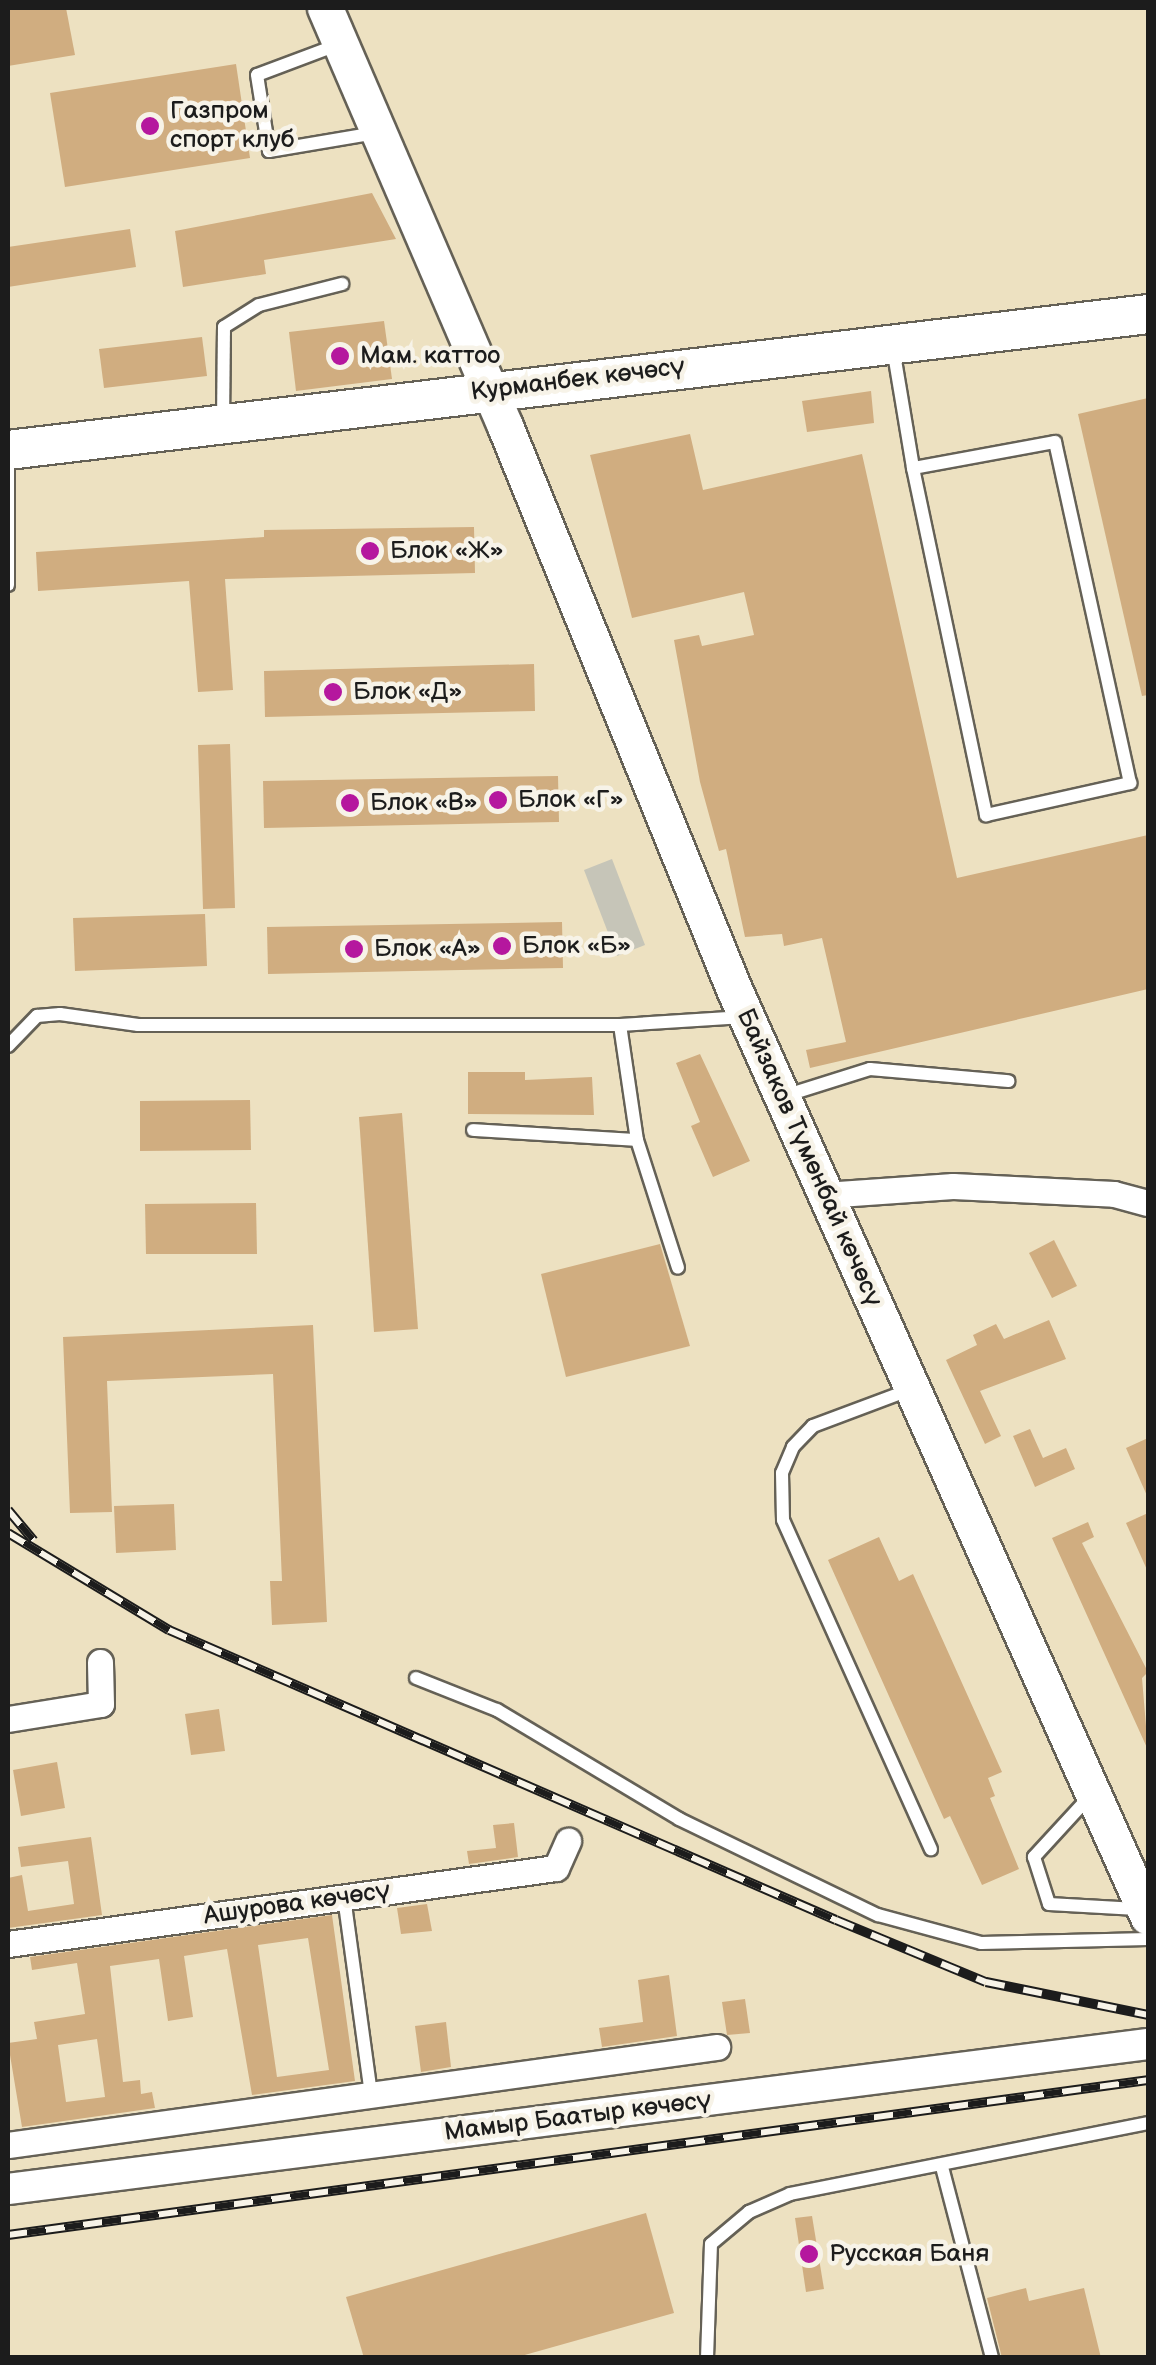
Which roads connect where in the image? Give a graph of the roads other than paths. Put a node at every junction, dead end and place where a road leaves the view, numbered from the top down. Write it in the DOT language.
graph roads {
  1 [pos="325,8"];
  2 [pos="339,44"];
  3 [pos="375,133"];
  4 [pos="342,284"];
  5 [pos="1148,314"];
  6 [pos="892,343"];
  7 [pos="490,390"];
  8 [pos="223,424"];
  9 [pos="8,451"];
  10 [pos="913,468"];
  11 [pos="9,510"];
  12 [pos="8,585"];
  13 [pos="746,1017"];
  14 [pos="620,1025"];
  15 [pos="8,1046"];
  16 [pos="1008,1081"];
  17 [pos="782,1097"];
  18 [pos="473,1130"];
  19 [pos="637,1140"];
  20 [pos="824,1195"];
  21 [pos="1148,1203"];
  22 [pos="678,1268"];
  23 [pos="912,1389"];
  24 [pos="100,1662"];
  25 [pos="416,1678"];
  26 [pos="8,1719"];
  27 [pos="1093,1792"];
  28 [pos="568,1840"];
  29 [pos="932,1849"];
  30 [pos="344,1897"];
  31 [pos="1147,1922"];
  32 [pos="8,1944"];
  33 [pos="1148,2044"];
  34 [pos="717,2046"];
  35 [pos="371,2095"];
  36 [pos="1148,2123"];
  37 [pos="8,2146"];
  38 [pos="942,2167"];
  39 [pos="8,2189"];
  40 [pos="706,2358"];
  41 [pos="992,2358"];
  1 -- 2 [label="main road, Байзаков Түмөнбай көчөсү"];
  2 -- 3 [label="main road, Байзаков Түмөнбай көчөсү"];
  2 -- 3 [label="lane"];
  3 -- 7 [label="main road, Байзаков Түмөнбай көчөсү"];
  4 -- 8 [label="lane"];
  5 -- 6 [label="main road, Курманбек көчөсү"];
  6 -- 7 [label="main road, Курманбек көчөсү"];
  6 -- 10 [label="lane"];
  7 -- 8 [label="main road, Курманбек көчөсү"];
  7 -- 13 [label="main road, Байзаков Түмөнбай көчөсү"];
  8 -- 9 [label="main road, Курманбек көчөсү"];
  9 -- 11 [label="lane"];
  10 -- 10 [label="lane"];
  11 -- 12 [label="lane"];
  13 -- 14 [label="lane"];
  13 -- 17 [label="main road, Байзаков Түмөнбай көчөсү"];
  14 -- 15 [label="lane"];
  14 -- 19 [label="lane"];
  16 -- 17 [label="lane"];
  17 -- 20 [label="main road, Байзаков Түмөнбай көчөсү"];
  18 -- 19 [label="lane"];
  19 -- 22 [label="lane"];
  20 -- 21 [label="street"];
  20 -- 23 [label="main road, Байзаков Түмөнбай көчөсү"];
  23 -- 27 [label="main road, Байзаков Түмөнбай көчөсү"];
  23 -- 29 [label="lane"];
  24 -- 26 [label="street"];
  25 -- 31 [label="lane"];
  27 -- 31 [label="main road, Байзаков Түмөнбай көчөсү"];
  27 -- 31 [label="lane"];
  28 -- 30 [label="street, Ашурова көчөсү"];
  30 -- 32 [label="street, Ашурова көчөсү"];
  30 -- 35 [label="lane"];
  33 -- 39 [label="street, Мамыр Баатыр көчөсү"];
  34 -- 35 [label="street"];
  35 -- 37 [label="street"];
  36 -- 38 [label="lane"];
  38 -- 40 [label="lane"];
  38 -- 41 [label="lane"];
}
